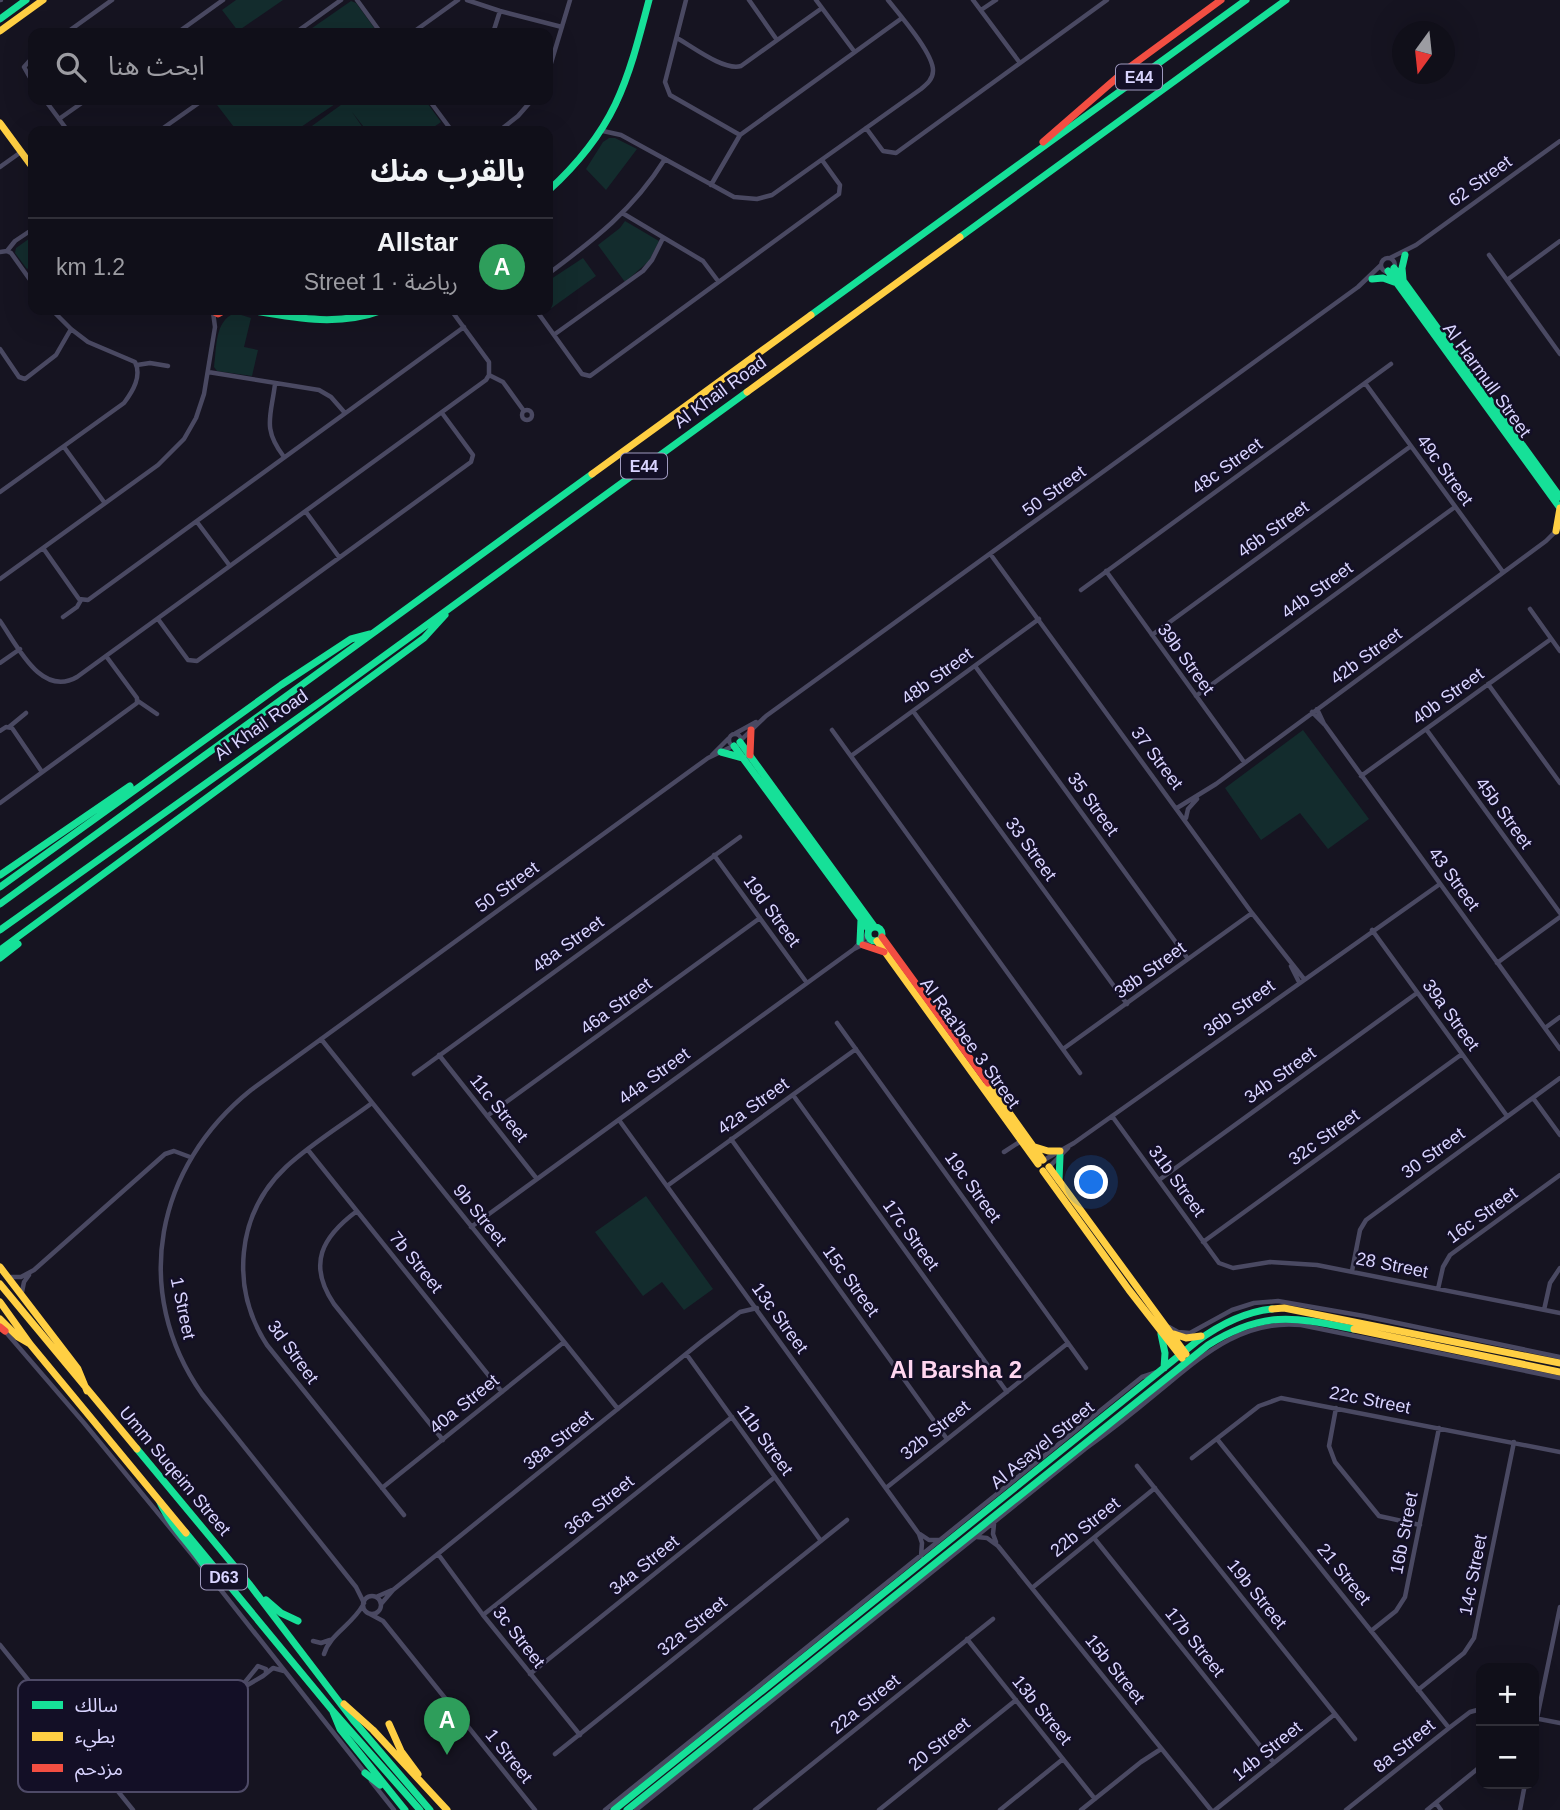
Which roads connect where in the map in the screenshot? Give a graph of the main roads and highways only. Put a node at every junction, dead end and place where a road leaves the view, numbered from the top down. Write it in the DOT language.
graph roads {
  1 [pos="26,0"];
  2 [pos="43,0"];
  3 [pos="649,0"];
  4 [pos="1219,0"];
  5 [pos="1246,0"];
  6 [pos="1286,0"];
  7 [pos="0,19"];
  8 [pos="0,31"];
  9 [pos="0,123"];
  10 [pos="1033,154"];
  11 [pos="28,161"];
  12 [pos="553,186"];
  13 [pos="1405,255"];
  14 [pos="1391,269"];
  15 [pos="1373,279"];
  16 [pos="1401,282"];
  17 [pos="283,315"];
  18 [pos="371,315"];
  19 [pos="1560,497"];
  20 [pos="1560,508"];
  21 [pos="1559,530"];
  22 [pos="447,611"];
  23 [pos="372,634"];
  24 [pos="751,730"];
  25 [pos="737,743"];
  26 [pos="721,752"];
  27 [pos="748,758"];
  28 [pos="157,773"];
  29 [pos="0,875"];
  30 [pos="0,887"];
  31 [pos="0,904"];
  32 [pos="54,911"];
  33 [pos="860,918"];
  34 [pos="0,930"];
  35 [pos="874,935"];
  36 [pos="0,950"];
  37 [pos="886,954"];
  38 [pos="0,958"];
  39 [pos="1034,1146"];
  40 [pos="1045,1165"];
  41 [pos="1060,1182"];
  42 [pos="0,1267"];
  43 [pos="0,1284"];
  44 [pos="0,1302"];
  45 [pos="0,1316"];
  46 [pos="1157,1326"];
  47 [pos="1171,1330"];
  48 [pos="1204,1335"];
  49 [pos="28,1342"];
  50 [pos="1182,1352"];
  51 [pos="1187,1360"];
  52 [pos="1560,1363"];
  53 [pos="1161,1370"];
  54 [pos="1560,1372"];
  55 [pos="87,1391"];
  56 [pos="159,1498"];
  57 [pos="214,1581"];
  58 [pos="250,1585"];
  59 [pos="298,1621"];
  60 [pos="809,1646"];
  61 [pos="804,1658"];
  62 [pos="338,1700"];
  63 [pos="737,1702"];
  64 [pos="747,1702"];
  65 [pos="332,1710"];
  66 [pos="390,1724"];
  67 [pos="365,1773"];
  68 [pos="424,1785"];
  69 [pos="390,1793"];
  70 [pos="405,1810"];
  71 [pos="420,1810"];
  72 [pos="430,1810"];
  73 [pos="447,1810"];
  74 [pos="614,1810"];
  75 [pos="627,1810"];
  1 -- 7 [label="main road"];
  2 -- 8 [label="main road"];
  3 -- 12 [label="main road"];
  4 -- 10 [label="main road"];
  5 -- 10 [label="main road, Al Khail Road / E44"];
  6 -- 22 [label="main road, Al Khail Road / E44"];
  9 -- 11 [label="main road"];
  10 -- 23 [label="main road, Al Khail Road / E44"];
  13 -- 16 [label="main road"];
  14 -- 16 [label="main road, Al Harmull Street"];
  15 -- 16 [label="main road"];
  16 -- 19 [label="main road, Al Harmull Street"];
  16 -- 20 [label="main road, Al Harmull Street"];
  17 -- 18 [label="main road"];
  20 -- 21 [label="main road"];
  22 -- 32 [label="main road"];
  22 -- 34 [label="main road, Al Khail Road / E44"];
  23 -- 28 [label="main road"];
  23 -- 31 [label="main road, Al Khail Road / E44"];
  24 -- 27 [label="main road"];
  25 -- 27 [label="main road, Al Raa'bee 3 Street"];
  26 -- 27 [label="main road"];
  27 -- 33 [label="main road, Al Raa'bee 3 Street"];
  27 -- 35 [label="main road, Al Raa'bee 3 Street"];
  28 -- 29 [label="main road"];
  28 -- 30 [label="main road"];
  32 -- 36 [label="main road"];
  32 -- 38 [label="main road"];
  33 -- 35 [label="main road, Al Raa'bee 3 Street"];
  33 -- 37 [label="main road"];
  35 -- 37 [label="main road, Al Raa'bee 3 Street"];
  35 -- 39 [label="main road, Al Raa'bee 3 Street"];
  37 -- 40 [label="main road, Al Raa'bee 3 Street"];
  39 -- 40 [label="main road, Al Raa'bee 3 Street"];
  39 -- 41 [label="main road"];
  40 -- 41 [label="main road, Al Raa'bee 3 Street"];
  40 -- 46 [label="main road, Al Raa'bee 3 Street"];
  41 -- 47 [label="main road, Al Raa'bee 3 Street"];
  42 -- 55 [label="main road"];
  43 -- 55 [label="main road, Umm Suqeim Street / D63"];
  44 -- 49 [label="main road, Umm Suqeim Street / D63"];
  45 -- 49 [label="main road"];
  46 -- 50 [label="main road, Al Raa'bee 3 Street"];
  46 -- 53 [label="main road"];
  47 -- 48 [label="main road"];
  47 -- 50 [label="main road, Al Raa'bee 3 Street"];
  48 -- 50 [label="main road, Al Asayel Street"];
  48 -- 52 [label="main road, Al Asayel Street"];
  49 -- 56 [label="main road, Umm Suqeim Street / D63"];
  50 -- 51 [label="main road, Al Raa'bee 3 Street"];
  50 -- 53 [label="main road, Al Asayel Street"];
  51 -- 54 [label="main road, Al Asayel Street"];
  51 -- 75 [label="main road, Al Asayel Street"];
  53 -- 61 [label="main road, Al Asayel Street"];
  55 -- 58 [label="main road, Umm Suqeim Street / D63"];
  56 -- 57 [label="main road"];
  56 -- 65 [label="main road, Umm Suqeim Street / D63"];
  58 -- 59 [label="main road"];
  58 -- 62 [label="main road, Umm Suqeim Street / D63"];
  60 -- 61 [label="main road"];
  61 -- 64 [label="main road, Al Asayel Street"];
  62 -- 68 [label="main road"];
  62 -- 72 [label="main road, Umm Suqeim Street / D63"];
  63 -- 64 [label="main road"];
  64 -- 74 [label="main road, Al Asayel Street"];
  65 -- 69 [label="main road"];
  65 -- 71 [label="main road, Umm Suqeim Street / D63"];
  66 -- 68 [label="main road"];
  67 -- 69 [label="main road"];
  68 -- 73 [label="main road"];
  69 -- 70 [label="main road"];
}
